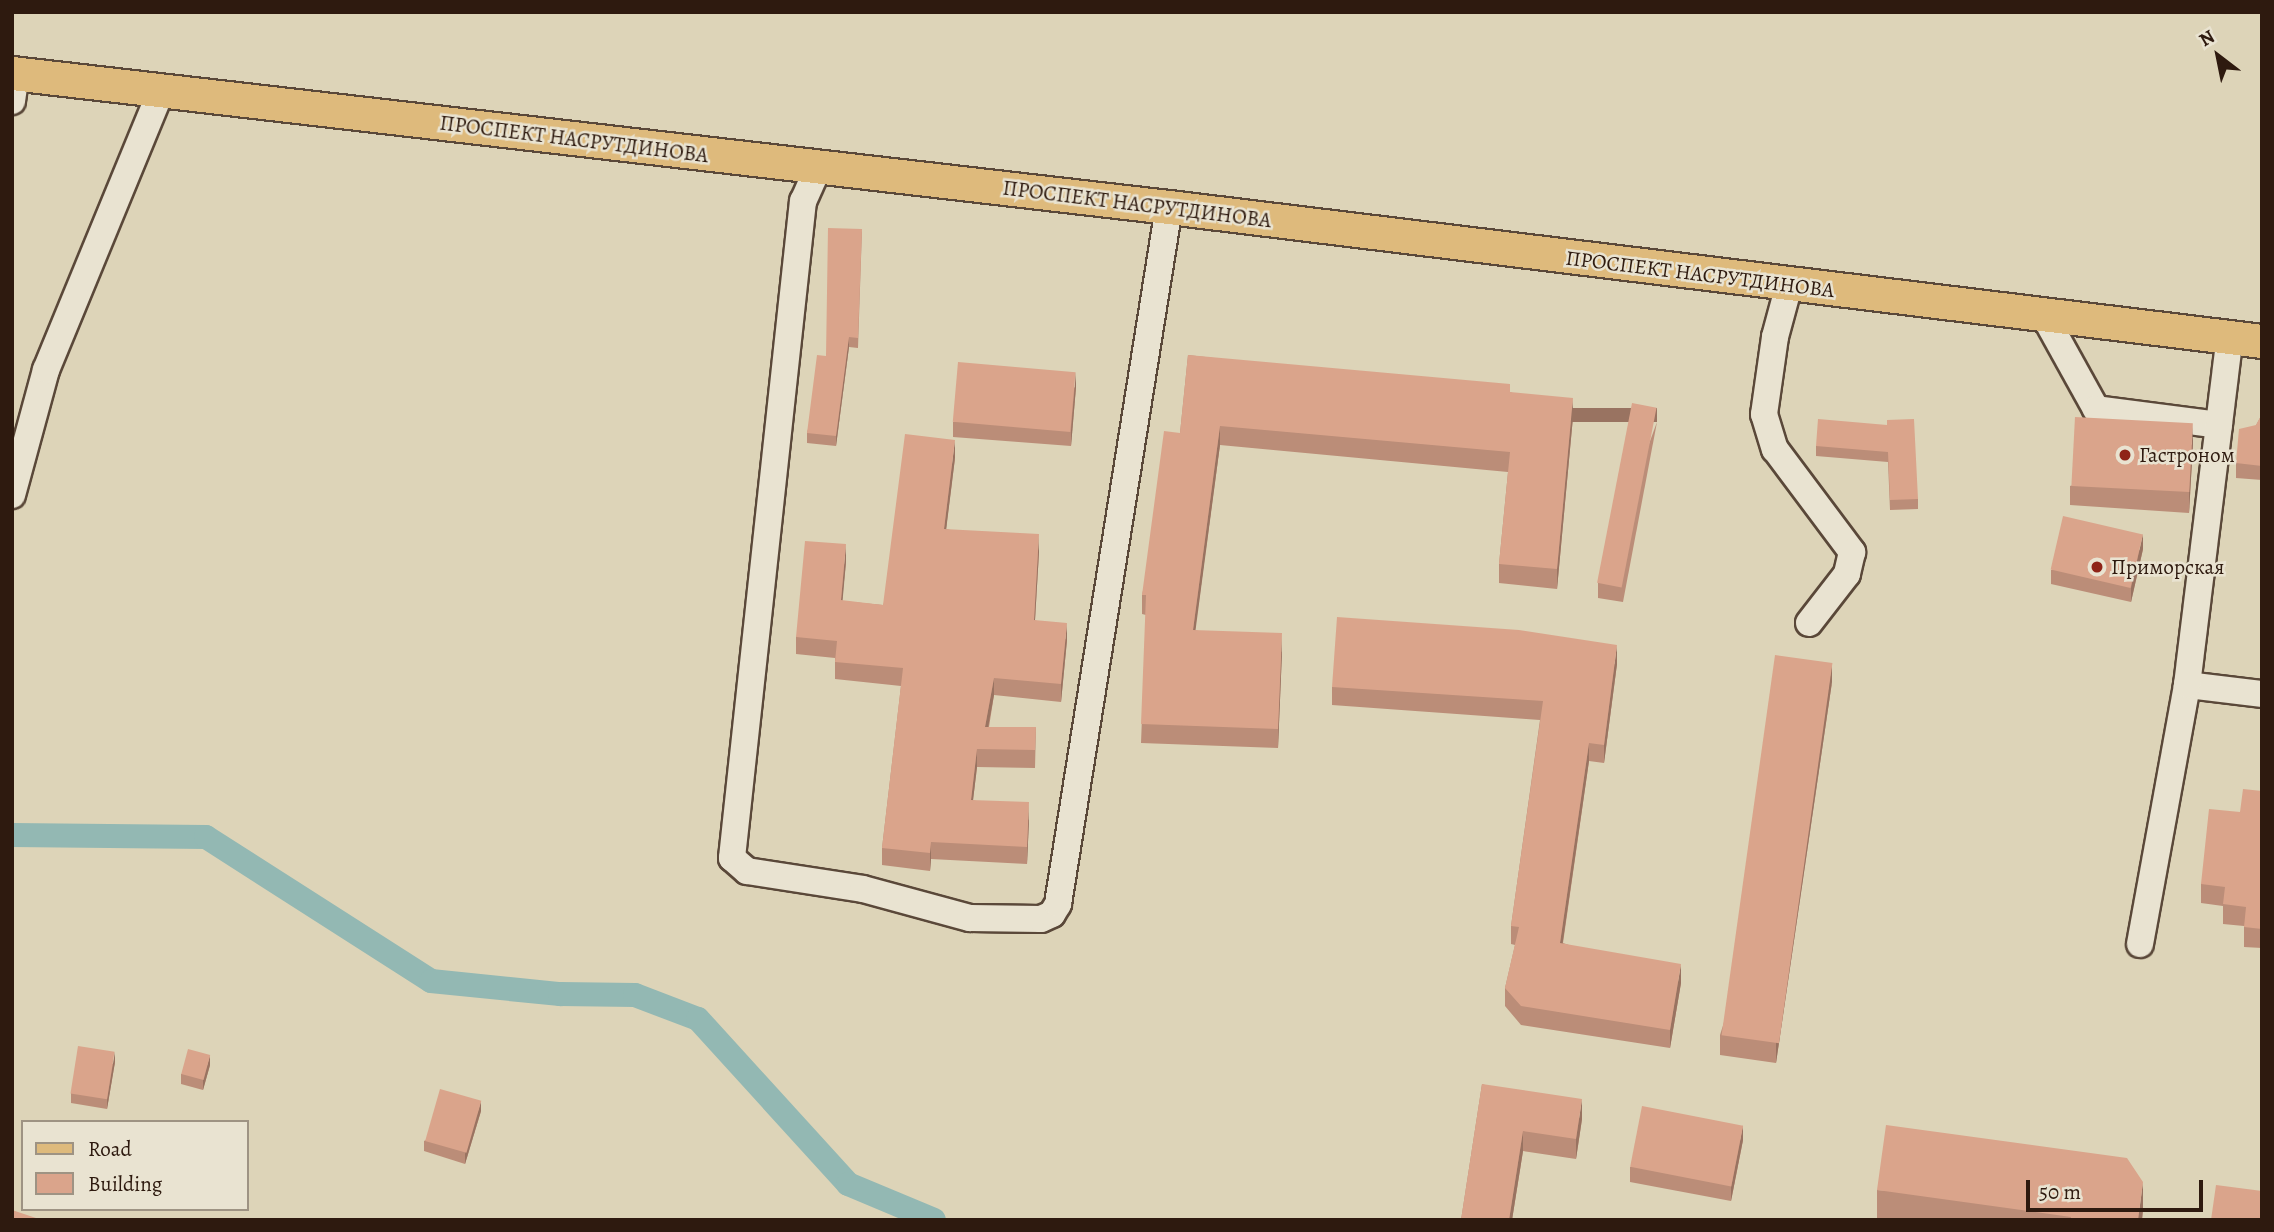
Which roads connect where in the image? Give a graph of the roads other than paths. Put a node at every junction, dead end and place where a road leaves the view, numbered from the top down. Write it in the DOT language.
graph roads {
  1 [pos="13,83"];
  2 [pos="161,91"];
  3 [pos="818,168"];
  4 [pos="1169,207"];
  5 [pos="1789,285"];
  6 [pos="2045,317"];
  7 [pos="2246,339"];
  8 [pos="2219,425"];
  9 [pos="12,495"];
  10 [pos="1809,623"];
  11 [pos="2187,685"];
  12 [pos="2262,694"];
  13 [pos="2140,944"];
  1 -- 2 [label="main road, ПРОСПЕКТ НАСРУТДИНОВА"];
  2 -- 3 [label="main road, ПРОСПЕКТ НАСРУТДИНОВА"];
  2 -- 9 [label="street"];
  3 -- 4 [label="main road, ПРОСПЕКТ НАСРУТДИНОВА"];
  3 -- 4 [label="street"];
  4 -- 5 [label="main road, ПРОСПЕКТ НАСРУТДИНОВА"];
  5 -- 6 [label="main road, ПРОСПЕКТ НАСРУТДИНОВА"];
  5 -- 10 [label="street"];
  6 -- 7 [label="main road, ПРОСПЕКТ НАСРУТДИНОВА"];
  6 -- 8 [label="street"];
  7 -- 8 [label="street"];
  8 -- 11 [label="street"];
  11 -- 12 [label="street"];
  11 -- 13 [label="street"];
}
